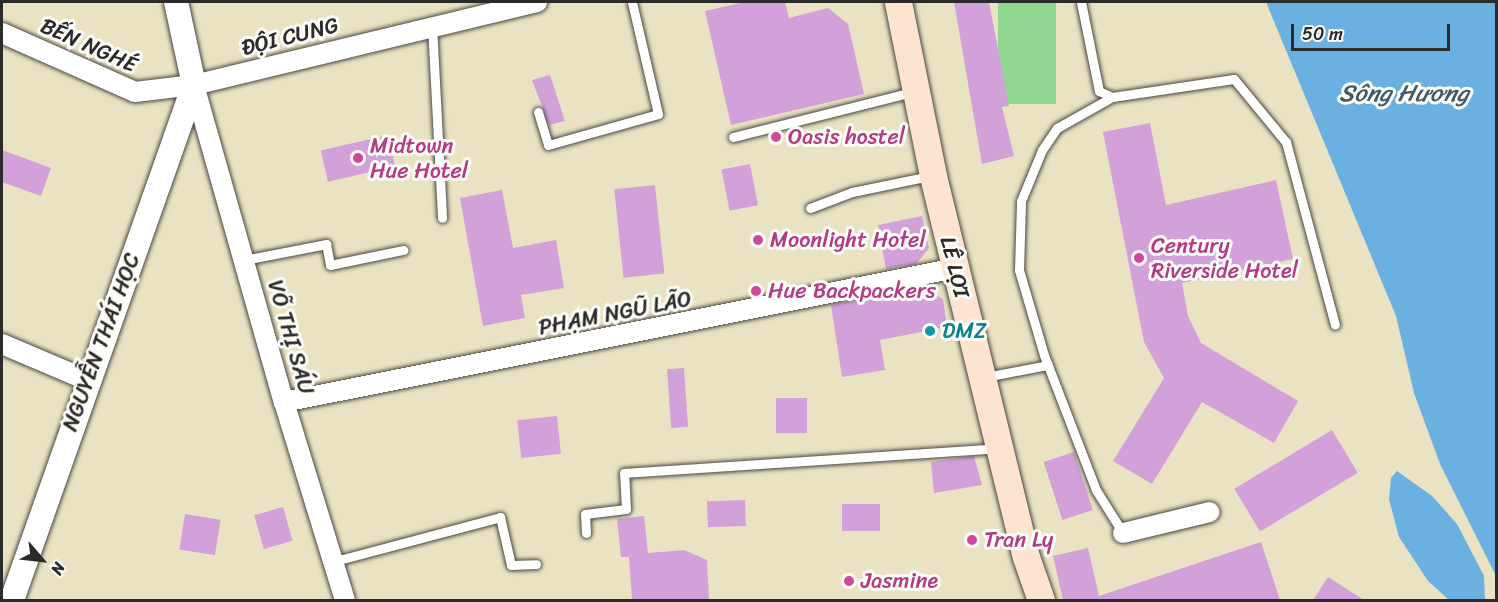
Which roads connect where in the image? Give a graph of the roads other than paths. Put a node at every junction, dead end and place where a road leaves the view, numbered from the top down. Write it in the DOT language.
graph roads {
  1 [pos="176,2"];
  2 [pos="537,2"];
  3 [pos="632,2"];
  4 [pos="898,2"];
  5 [pos="1081,2"];
  6 [pos="432,25"];
  7 [pos="2,33"];
  8 [pos="194,85"];
  9 [pos="915,91"];
  10 [pos="1112,98"];
  11 [pos="538,112"];
  12 [pos="733,136"];
  13 [pos="933,176"];
  14 [pos="810,208"];
  15 [pos="442,218"];
  16 [pos="403,250"];
  17 [pos="244,261"];
  18 [pos="955,268"];
  19 [pos="1335,325"];
  20 [pos="2,344"];
  21 [pos="1048,365"];
  22 [pos="983,377"];
  23 [pos="87,380"];
  24 [pos="284,402"];
  25 [pos="999,448"];
  26 [pos="1210,512"];
  27 [pos="586,533"];
  28 [pos="1123,533"];
  29 [pos="335,561"];
  30 [pos="536,564"];
  31 [pos="12,600"];
  32 [pos="345,600"];
  33 [pos="1041,600"];
  1 -- 8 [label="street"];
  2 -- 6 [label="street, ĐỘI CUNG"];
  3 -- 11 [label="lane"];
  4 -- 9 [label="main road, LÊ LỢI"];
  5 -- 10 [label="lane"];
  6 -- 8 [label="street, ĐỘI CUNG"];
  6 -- 15 [label="lane"];
  7 -- 8 [label="street, BẾN NGHÉ"];
  8 -- 17 [label="street, VÕ THỊ SÁU"];
  8 -- 23 [label="street, NGUYỄN THÁI HỌC"];
  9 -- 12 [label="lane"];
  9 -- 13 [label="main road, LÊ LỢI"];
  10 -- 19 [label="lane"];
  10 -- 21 [label="lane"];
  13 -- 14 [label="lane"];
  13 -- 18 [label="main road, LÊ LỢI"];
  16 -- 17 [label="lane"];
  17 -- 24 [label="street, VÕ THỊ SÁU"];
  18 -- 22 [label="main road, LÊ LỢI"];
  18 -- 24 [label="street, PHẠM NGŨ LÃO"];
  20 -- 23 [label="street"];
  21 -- 22 [label="lane"];
  21 -- 28 [label="lane"];
  22 -- 25 [label="main road, LÊ LỢI"];
  23 -- 31 [label="street, NGUYỄN THÁI HỌC"];
  24 -- 29 [label="street, VÕ THỊ SÁU"];
  25 -- 27 [label="lane"];
  25 -- 33 [label="main road, LÊ LỢI"];
  26 -- 28 [label="street"];
  29 -- 30 [label="lane"];
  29 -- 32 [label="street, VÕ THỊ SÁU"];
}
